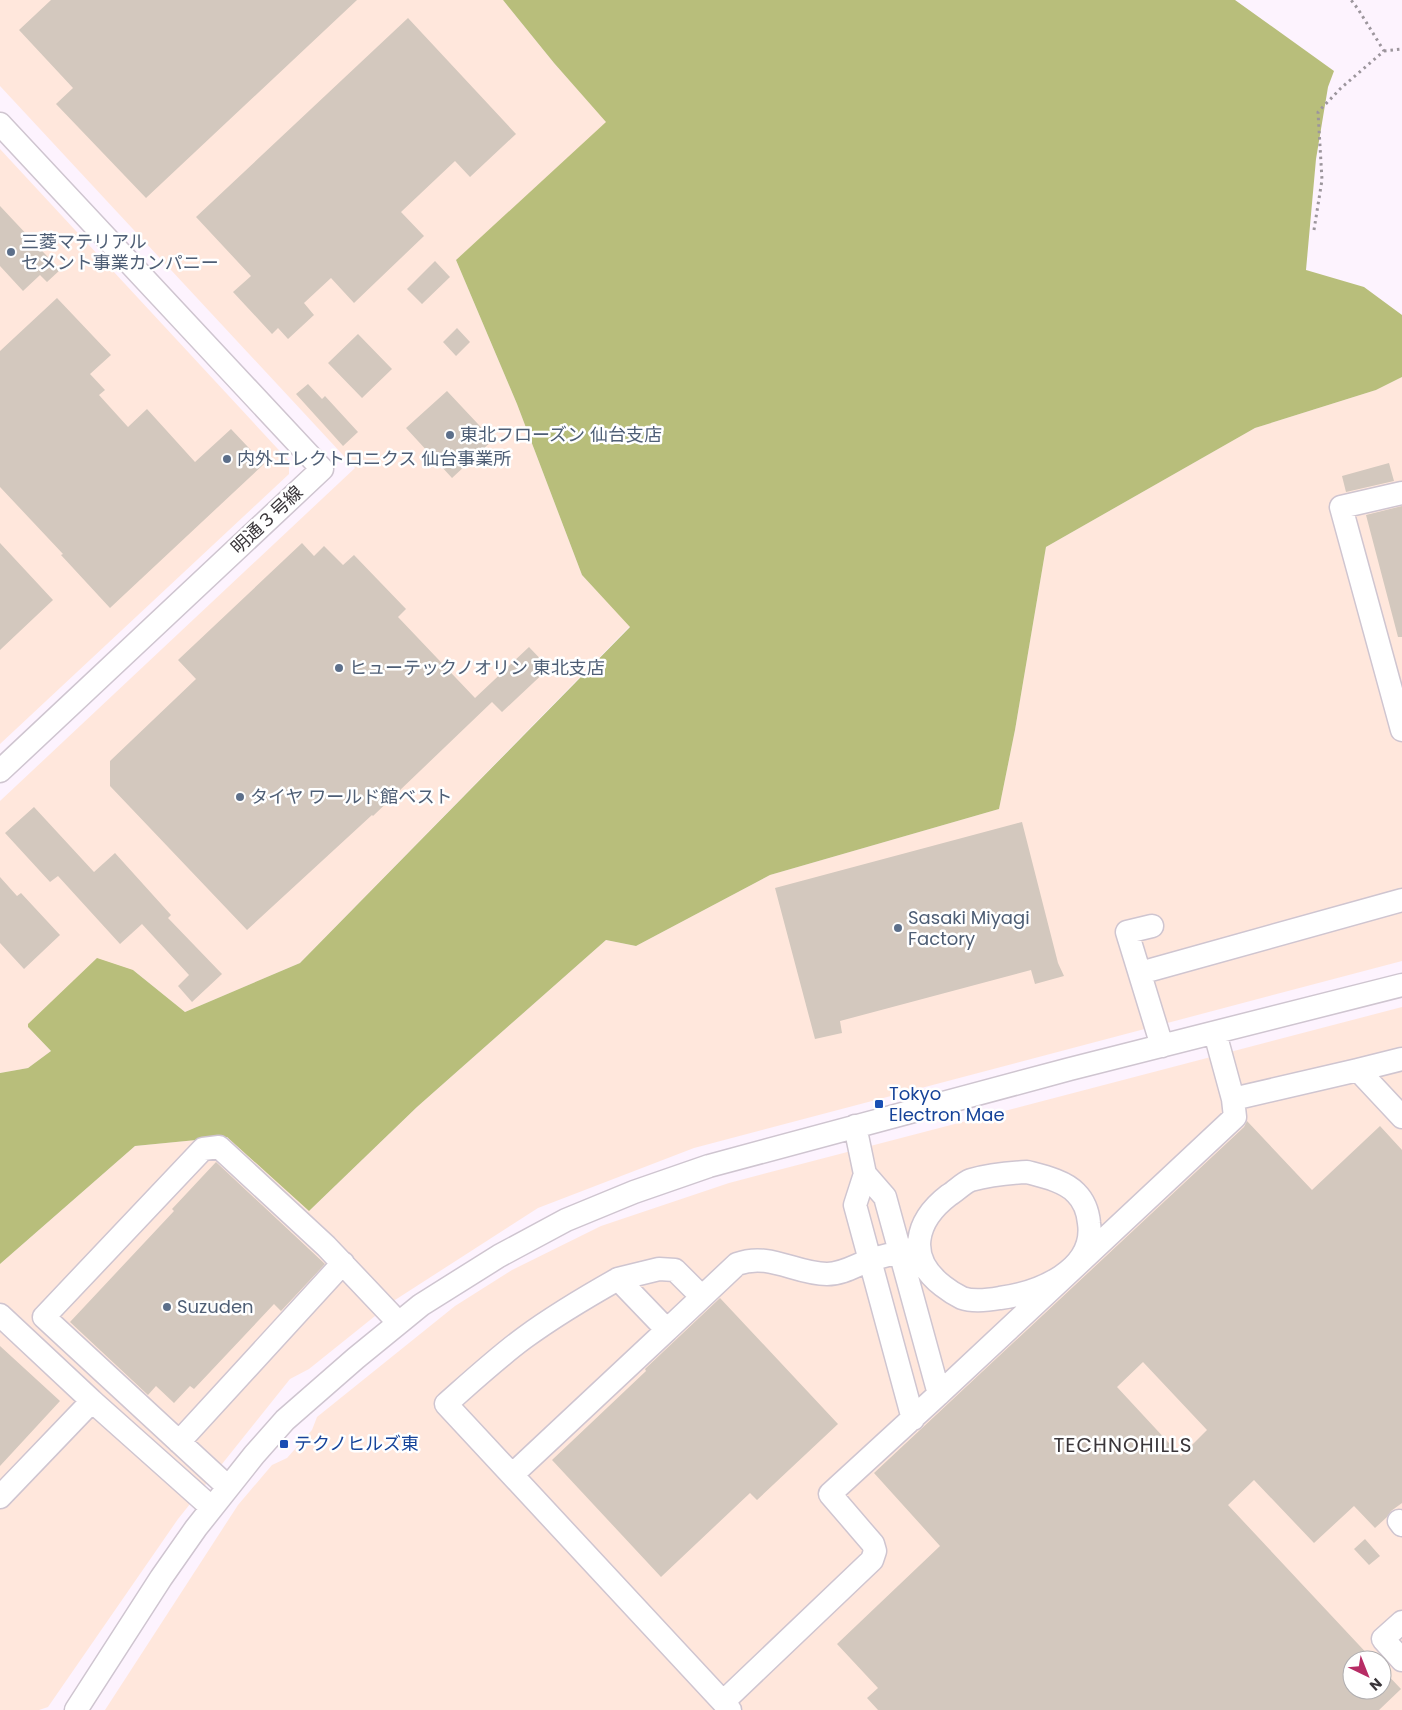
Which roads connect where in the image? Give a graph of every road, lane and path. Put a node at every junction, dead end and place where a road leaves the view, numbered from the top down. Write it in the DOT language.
graph roads {
  1 [pos="1351,0"];
  2 [pos="1402,49"];
  3 [pos="1384,51"];
  4 [pos="0,124"];
  5 [pos="1314,230"];
  6 [pos="1402,493"];
  7 [pos="1402,730"];
  8 [pos="0,771"];
  9 [pos="1402,900"];
  10 [pos="1152,926"];
  11 [pos="1140,973"];
  12 [pos="1402,985"];
  13 [pos="1215,1033"];
  14 [pos="1162,1046"];
  15 [pos="1402,1059"];
  16 [pos="1358,1070"];
  17 [pos="1233,1099"];
  18 [pos="1402,1117"];
  19 [pos="855,1126"];
  20 [pos="865,1174"];
  21 [pos="909,1250"];
  22 [pos="870,1260"];
  23 [pos="343,1263"];
  24 [pos="1069,1271"];
  25 [pos="618,1279"];
  26 [pos="702,1297"];
  27 [pos="0,1315"];
  28 [pos="399,1323"];
  29 [pos="666,1330"];
  30 [pos="939,1394"];
  31 [pos="92,1401"];
  32 [pos="913,1419"];
  33 [pos="179,1442"];
  34 [pos="512,1475"];
  35 [pos="228,1487"];
  36 [pos="0,1497"];
  37 [pos="212,1508"];
  38 [pos="1402,1622"];
  39 [pos="1402,1660"];
  40 [pos="727,1706"];
  41 [pos="76,1710"];
  1 -- 3 [label="path"];
  2 -- 3 [label="path"];
  3 -- 5 [label="path"];
  4 -- 8 [label="street, 明通３号線"];
  6 -- 7 [label="street"];
  9 -- 11 [label="street"];
  10 -- 11 [label="street"];
  11 -- 14 [label="street"];
  12 -- 13 [label="street"];
  13 -- 14 [label="street"];
  13 -- 17 [label="street"];
  14 -- 19 [label="street"];
  15 -- 16 [label="street"];
  16 -- 17 [label="street"];
  16 -- 18 [label="street"];
  17 -- 24 [label="street"];
  19 -- 20 [label="street"];
  19 -- 28 [label="street"];
  20 -- 21 [label="street"];
  20 -- 22 [label="street"];
  21 -- 22 [label="street"];
  21 -- 24 [label="street"];
  21 -- 24 [label="street"];
  21 -- 30 [label="street"];
  22 -- 26 [label="street"];
  22 -- 32 [label="street"];
  23 -- 28 [label="street"];
  23 -- 33 [label="street"];
  23 -- 33 [label="street"];
  24 -- 30 [label="street"];
  25 -- 26 [label="street"];
  25 -- 29 [label="street"];
  25 -- 34 [label="street"];
  26 -- 29 [label="street"];
  27 -- 31 [label="street"];
  28 -- 35 [label="street"];
  29 -- 34 [label="street"];
  30 -- 32 [label="street"];
  31 -- 36 [label="street"];
  31 -- 37 [label="street"];
  32 -- 40 [label="street"];
  33 -- 35 [label="street"];
  34 -- 40 [label="street"];
  35 -- 37 [label="street"];
  37 -- 41 [label="street"];
  38 -- 39 [label="street"];
}
